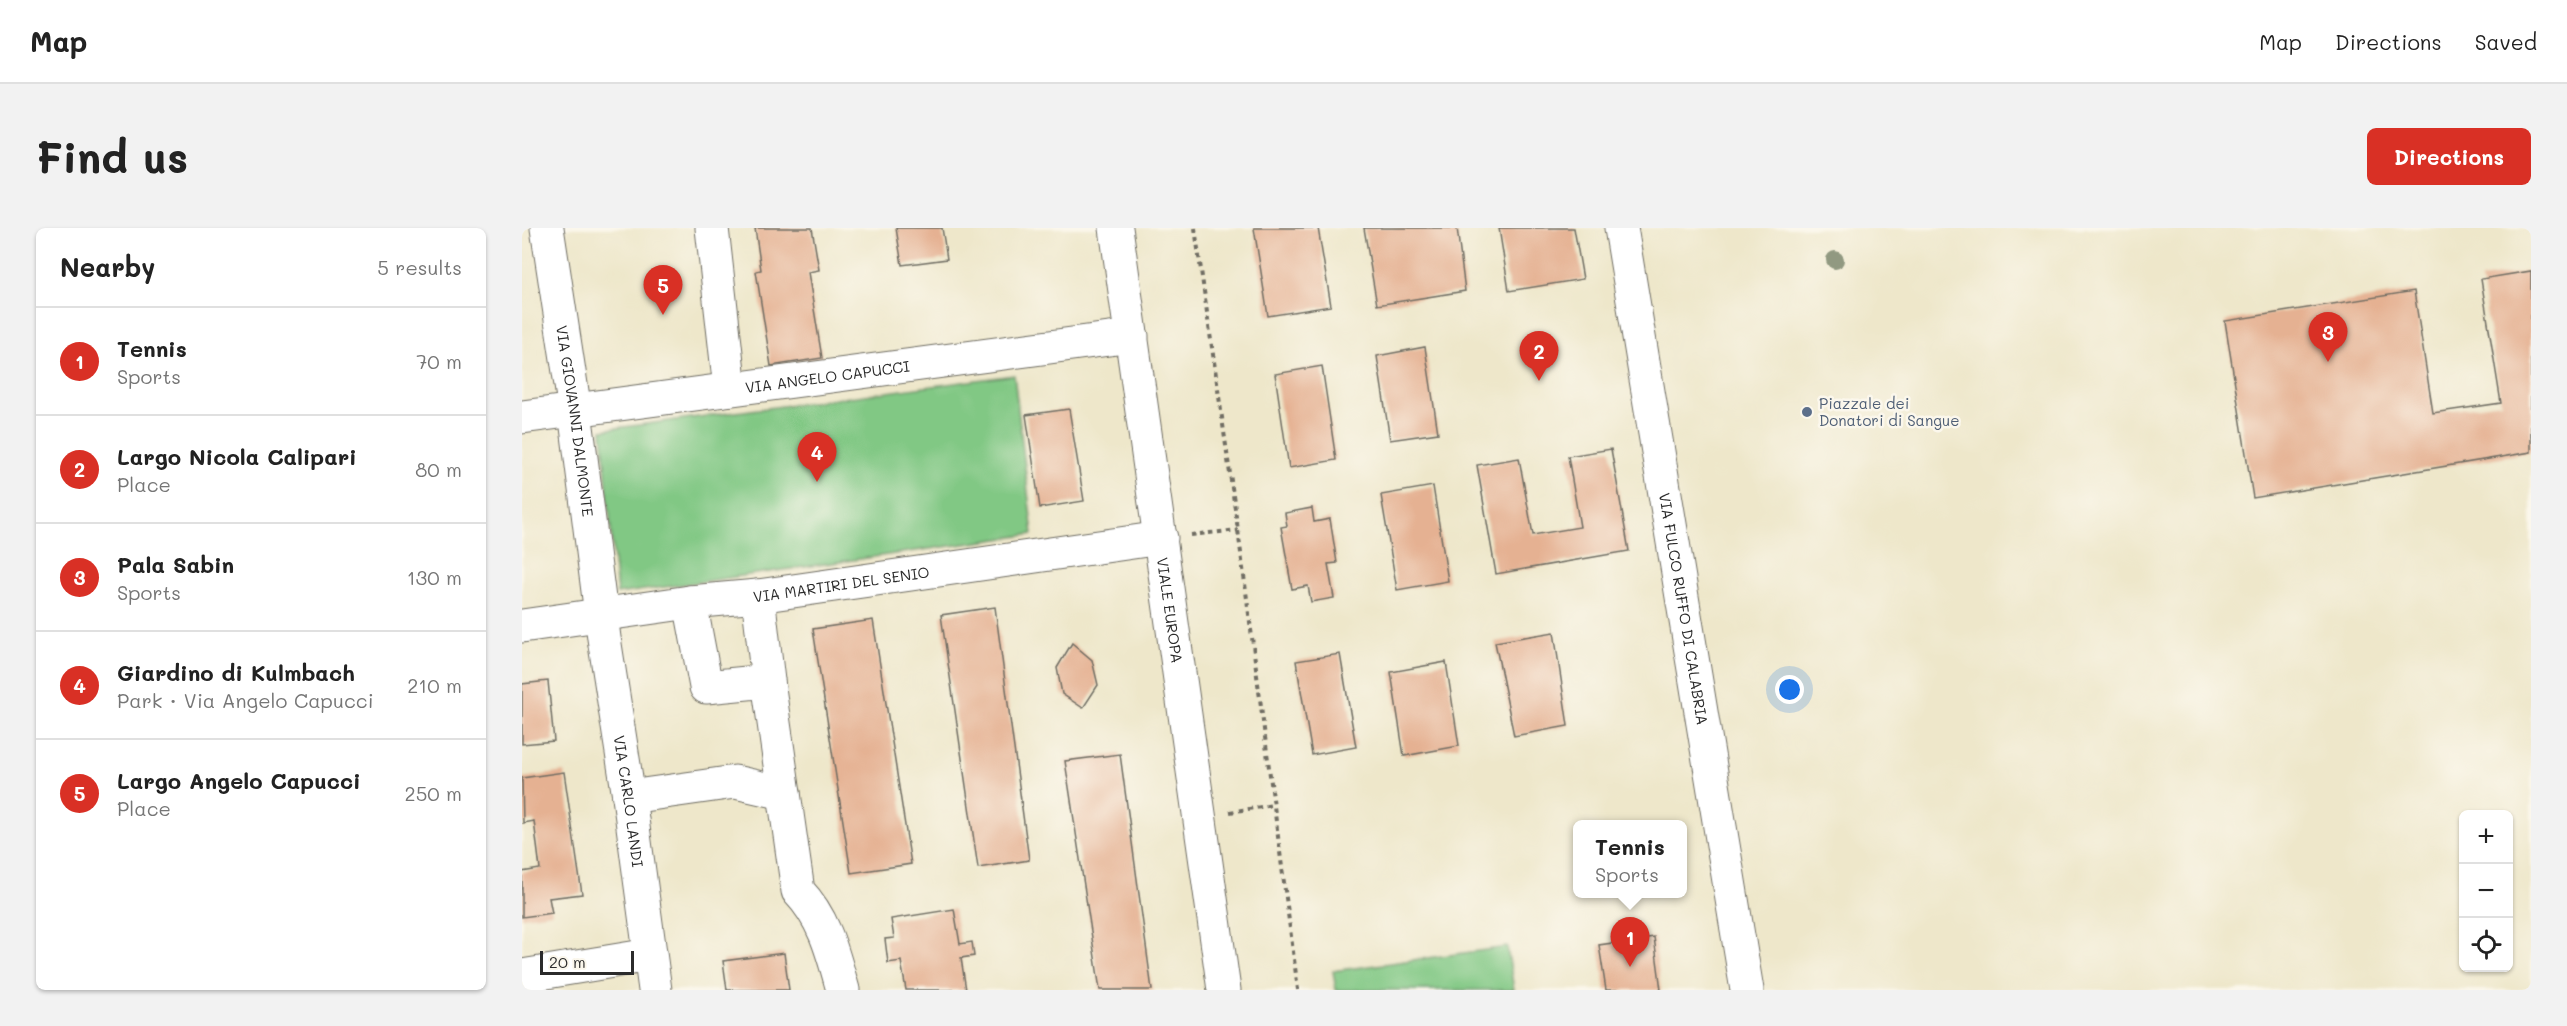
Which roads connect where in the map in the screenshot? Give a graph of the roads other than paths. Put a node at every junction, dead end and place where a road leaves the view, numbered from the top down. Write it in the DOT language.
graph roads {
  1 [pos="547,228"];
  2 [pos="712,228"];
  3 [pos="1621,228"];
  4 [pos="1118,229"];
  5 [pos="1132,336"];
  6 [pos="730,389"];
  7 [pos="575,411"];
  8 [pos="522,417"];
  9 [pos="1161,538"];
  10 [pos="758,596"];
  11 [pos="690,602"];
  12 [pos="601,614"];
  13 [pos="522,626"];
  14 [pos="768,681"];
  15 [pos="784,793"];
  16 [pos="630,797"];
  17 [pos="650,956"];
  18 [pos="522,976"];
  19 [pos="655,990"];
  20 [pos="843,990"];
  21 [pos="1224,990"];
  22 [pos="1747,990"];
  1 -- 7 [label="street, VIA GIOVANNI DALMONTE"];
  2 -- 6 [label="street"];
  3 -- 22 [label="street, VIA FULCO RUFFO DI CALABRIA"];
  4 -- 5 [label="street, VIALE EUROPA"];
  5 -- 6 [label="street, VIA ANGELO CAPUCCI"];
  5 -- 9 [label="street, VIALE EUROPA"];
  6 -- 7 [label="street, VIA ANGELO CAPUCCI"];
  7 -- 8 [label="street, VIA ANGELO CAPUCCI"];
  7 -- 12 [label="street, VIA GIOVANNI DALMONTE"];
  9 -- 10 [label="street, VIA MARTIRI DEL SENIO"];
  9 -- 21 [label="street, VIALE EUROPA"];
  10 -- 11 [label="street, VIA MARTIRI DEL SENIO"];
  10 -- 14 [label="street"];
  11 -- 12 [label="street, VIA MARTIRI DEL SENIO"];
  11 -- 14 [label="street"];
  12 -- 13 [label="street, VIA MARTIRI DEL SENIO"];
  12 -- 16 [label="street, VIA CARLO LANDI"];
  14 -- 15 [label="street"];
  15 -- 16 [label="street"];
  15 -- 20 [label="street"];
  16 -- 17 [label="street, VIA CARLO LANDI"];
  17 -- 18 [label="street"];
  17 -- 19 [label="street, VIA CARLO LANDI"];
}
